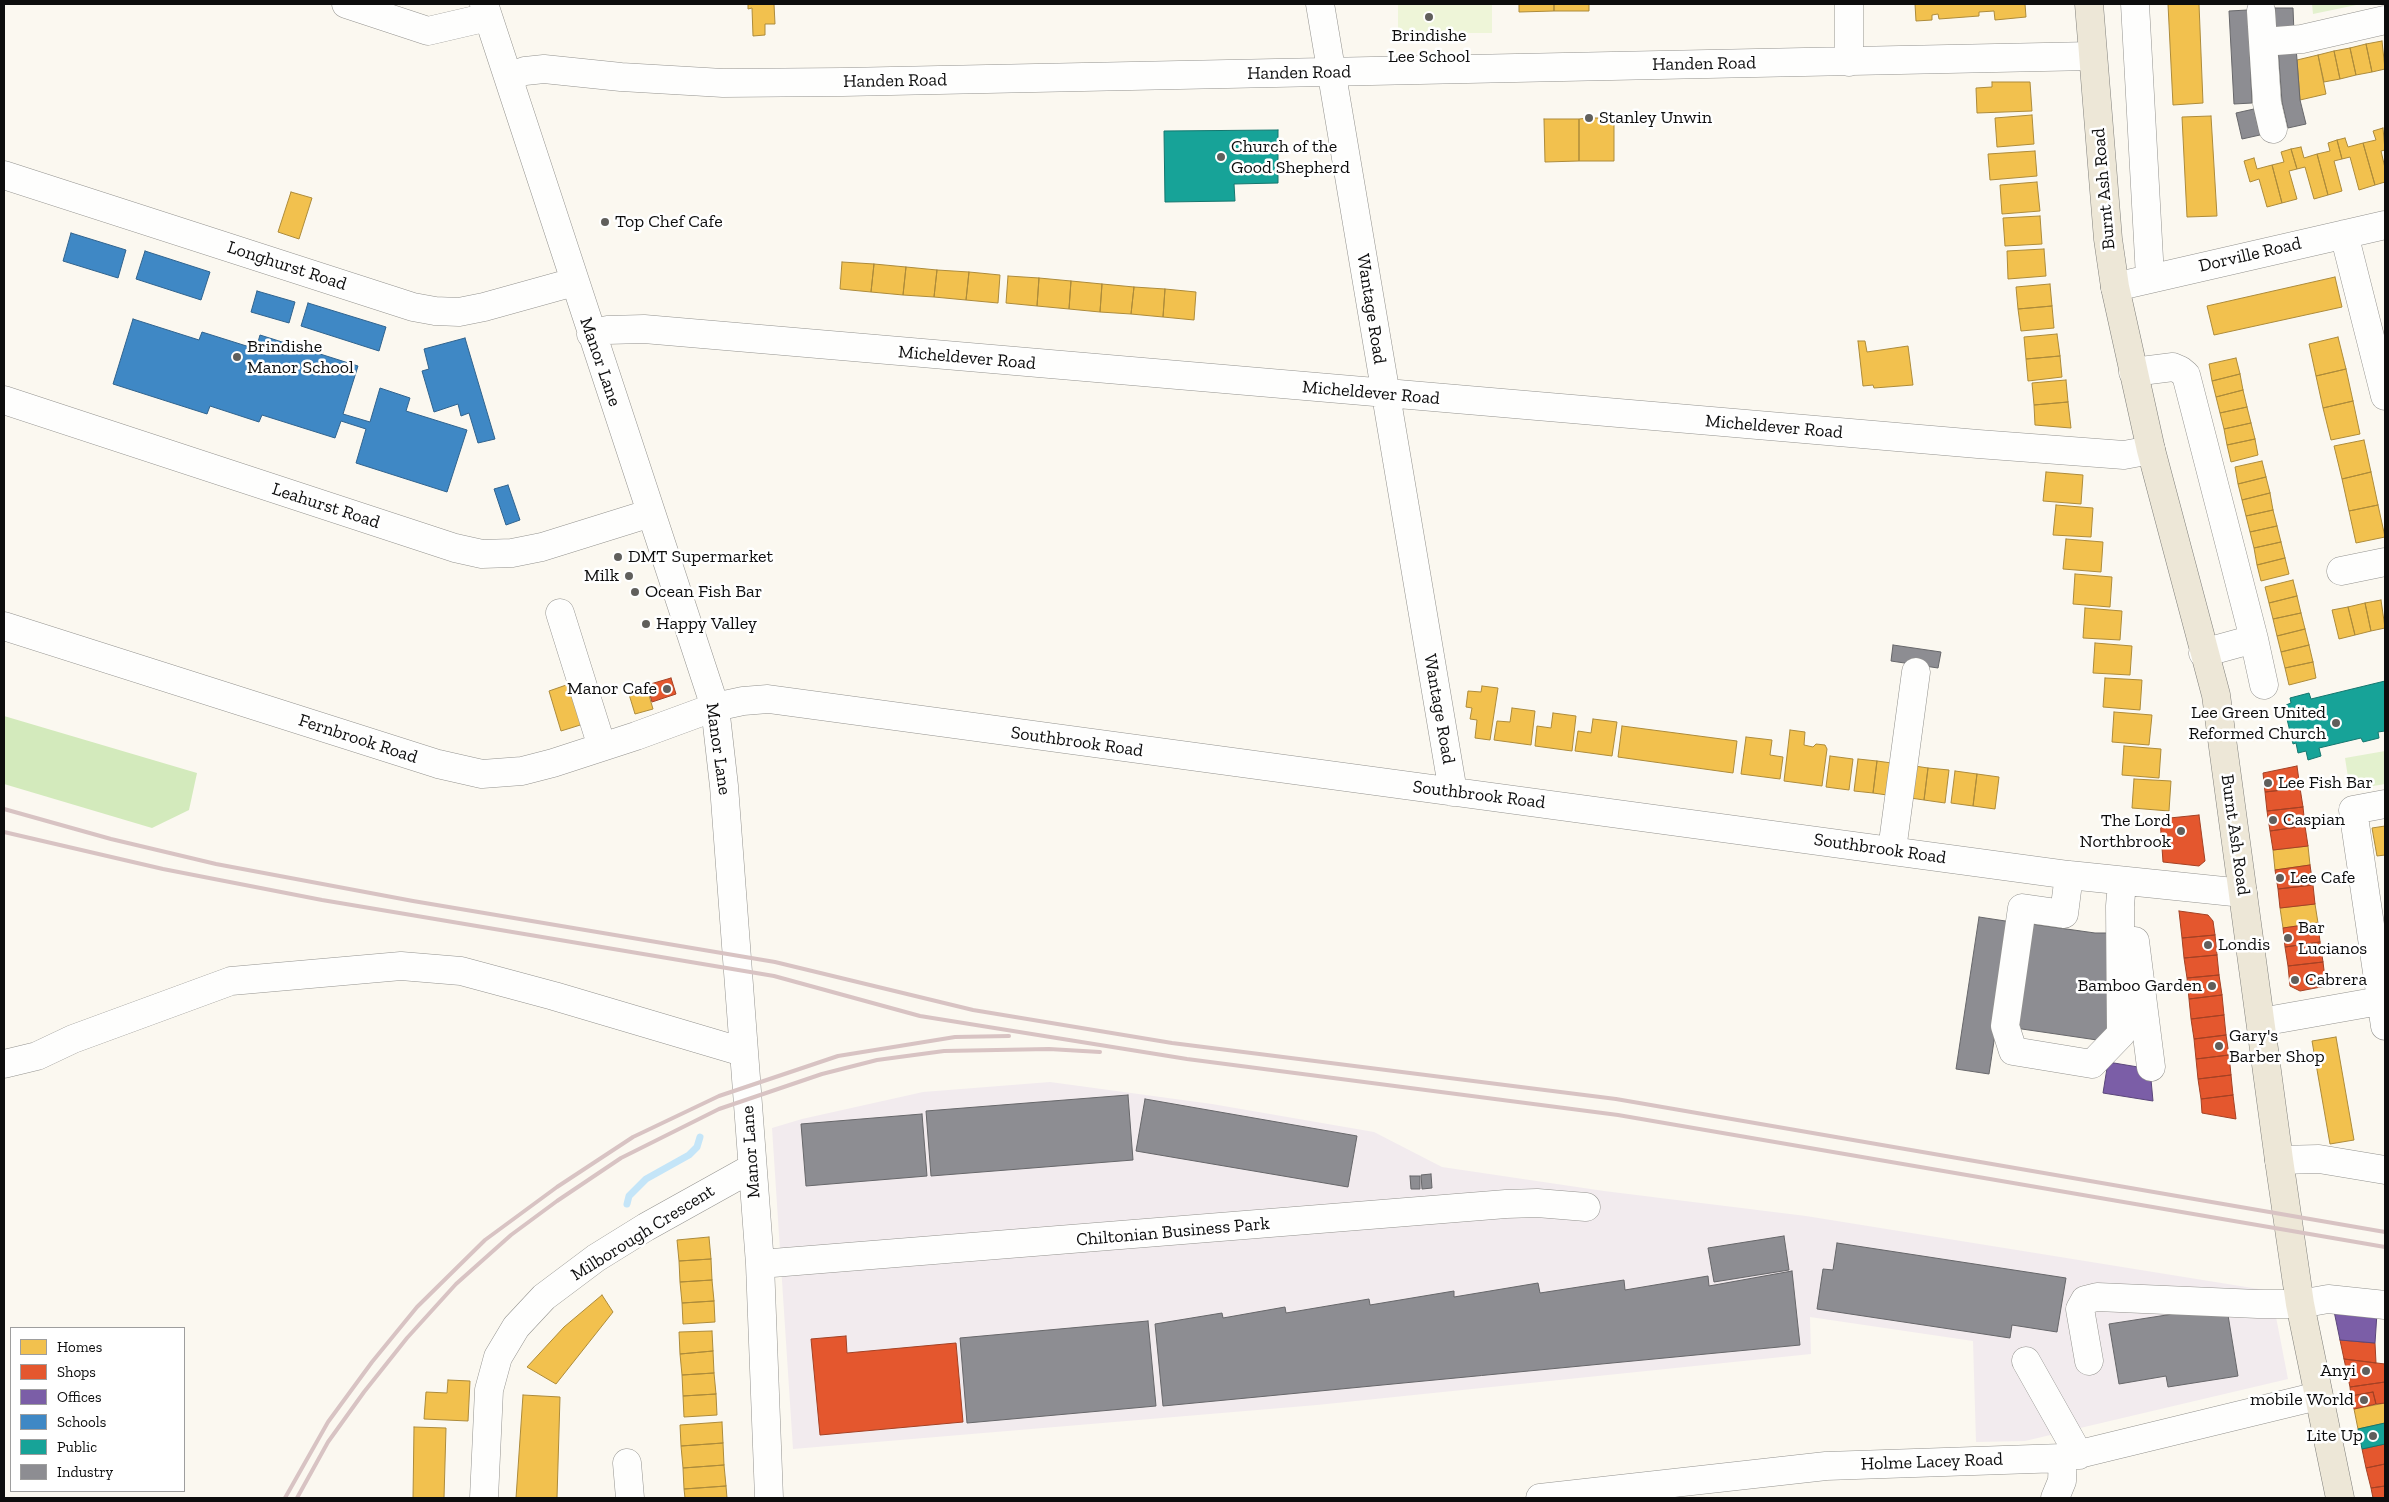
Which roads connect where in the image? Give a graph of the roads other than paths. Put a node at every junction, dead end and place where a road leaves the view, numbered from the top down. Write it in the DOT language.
graph roads {
  1 [pos="346,4"];
  2 [pos="1320,4"];
  3 [pos="1849,4"];
  4 [pos="2089,4"];
  5 [pos="2135,4"];
  6 [pos="486,10"];
  7 [pos="2261,11"];
  8 [pos="2385,20"];
  9 [pos="2263,42"];
  10 [pos="2092,56"];
  11 [pos="1849,62"];
  12 [pos="1332,72"];
  13 [pos="508,77"];
  14 [pos="2273,129"];
  15 [pos="4,175"];
  16 [pos="2385,224"];
  17 [pos="2344,234"];
  18 [pos="2150,277"];
  19 [pos="574,282"];
  20 [pos="2115,287"];
  21 [pos="591,334"];
  22 [pos="2133,372"];
  23 [pos="1386,394"];
  24 [pos="2385,396"];
  25 [pos="4,400"];
  26 [pos="2151,450"];
  27 [pos="651,513"];
  28 [pos="2385,562"];
  29 [pos="2341,571"];
  30 [pos="560,613"];
  31 [pos="4,626"];
  32 [pos="2254,639"];
  33 [pos="2204,653"];
  34 [pos="1916,672"];
  35 [pos="2264,685"];
  36 [pos="715,707"];
  37 [pos="602,747"];
  38 [pos="1453,792"];
  39 [pos="2385,804"];
  40 [pos="1892,850"];
  41 [pos="2069,875"];
  42 [pos="2128,882"];
  43 [pos="2243,894"];
  44 [pos="2384,1009"];
  45 [pos="2261,1022"];
  46 [pos="743,1052"];
  47 [pos="4,1064"];
  48 [pos="2151,1067"];
  49 [pos="2279,1160"];
  50 [pos="752,1168"];
  51 [pos="2385,1170"];
  52 [pos="1586,1208"];
  53 [pos="760,1264"];
  54 [pos="2300,1304"];
  55 [pos="2385,1305"];
  56 [pos="2026,1361"];
  57 [pos="2089,1362"];
  58 [pos="2318,1396"];
  59 [pos="2071,1456"];
  60 [pos="627,1463"];
  61 [pos="484,1498"];
  62 [pos="630,1498"];
  63 [pos="770,1498"];
  64 [pos="1540,1498"];
  65 [pos="2055,1498"];
  66 [pos="2340,1498"];
  1 -- 6 [label="street"];
  2 -- 12 [label="street, Wantage Road"];
  3 -- 11 [label="street"];
  4 -- 10 [label="main road, Burnt Ash Road"];
  5 -- 18 [label="street"];
  6 -- 13 [label="street, Manor Lane"];
  7 -- 9 [label="street"];
  8 -- 9 [label="street"];
  9 -- 14 [label="street"];
  10 -- 11 [label="street, Handen Road"];
  10 -- 20 [label="main road, Burnt Ash Road"];
  11 -- 12 [label="street, Handen Road"];
  12 -- 13 [label="street, Handen Road"];
  12 -- 23 [label="street, Wantage Road"];
  13 -- 19 [label="street, Manor Lane"];
  15 -- 19 [label="street, Longhurst Road"];
  16 -- 17 [label="street, Dorville Road"];
  17 -- 18 [label="street, Dorville Road"];
  17 -- 24 [label="street"];
  18 -- 20 [label="street, Dorville Road"];
  19 -- 21 [label="street, Manor Lane"];
  20 -- 22 [label="main road, Burnt Ash Road"];
  21 -- 23 [label="street, Micheldever Road"];
  21 -- 27 [label="street, Manor Lane"];
  22 -- 26 [label="main road, Burnt Ash Road"];
  22 -- 32 [label="street"];
  23 -- 26 [label="street, Micheldever Road"];
  23 -- 38 [label="street, Wantage Road"];
  25 -- 27 [label="street, Leahurst Road"];
  26 -- 33 [label="main road, Burnt Ash Road"];
  27 -- 36 [label="street, Manor Lane"];
  28 -- 29 [label="street"];
  30 -- 37 [label="street"];
  31 -- 37 [label="street, Fernbrook Road"];
  32 -- 33 [label="street"];
  32 -- 35 [label="street"];
  33 -- 43 [label="main road, Burnt Ash Road"];
  34 -- 40 [label="street"];
  36 -- 37 [label="street, Fernbrook Road"];
  36 -- 38 [label="street, Southbrook Road"];
  36 -- 46 [label="street, Manor Lane"];
  38 -- 40 [label="street, Southbrook Road"];
  39 -- 44 [label="street"];
  40 -- 41 [label="street, Southbrook Road"];
  41 -- 42 [label="street, Southbrook Road"];
  41 -- 42 [label="street"];
  42 -- 43 [label="street, Southbrook Road"];
  42 -- 48 [label="street"];
  43 -- 45 [label="main road, Burnt Ash Road"];
  44 -- 45 [label="street"];
  45 -- 49 [label="main road, Burnt Ash Road"];
  46 -- 47 [label="street"];
  46 -- 50 [label="street, Manor Lane"];
  49 -- 51 [label="street"];
  49 -- 54 [label="main road, Burnt Ash Road"];
  50 -- 53 [label="street, Manor Lane"];
  50 -- 61 [label="street, Milborough Crescent"];
  52 -- 53 [label="street, Chiltonian Business Park"];
  53 -- 63 [label="street, Manor Lane"];
  54 -- 55 [label="street"];
  54 -- 57 [label="street"];
  54 -- 58 [label="main road, Burnt Ash Road"];
  56 -- 59 [label="street"];
  58 -- 59 [label="street, Holme Lacey Road"];
  58 -- 66 [label="main road, Burnt Ash Road"];
  59 -- 64 [label="street, Holme Lacey Road"];
  59 -- 65 [label="street"];
  60 -- 62 [label="street"];
}
